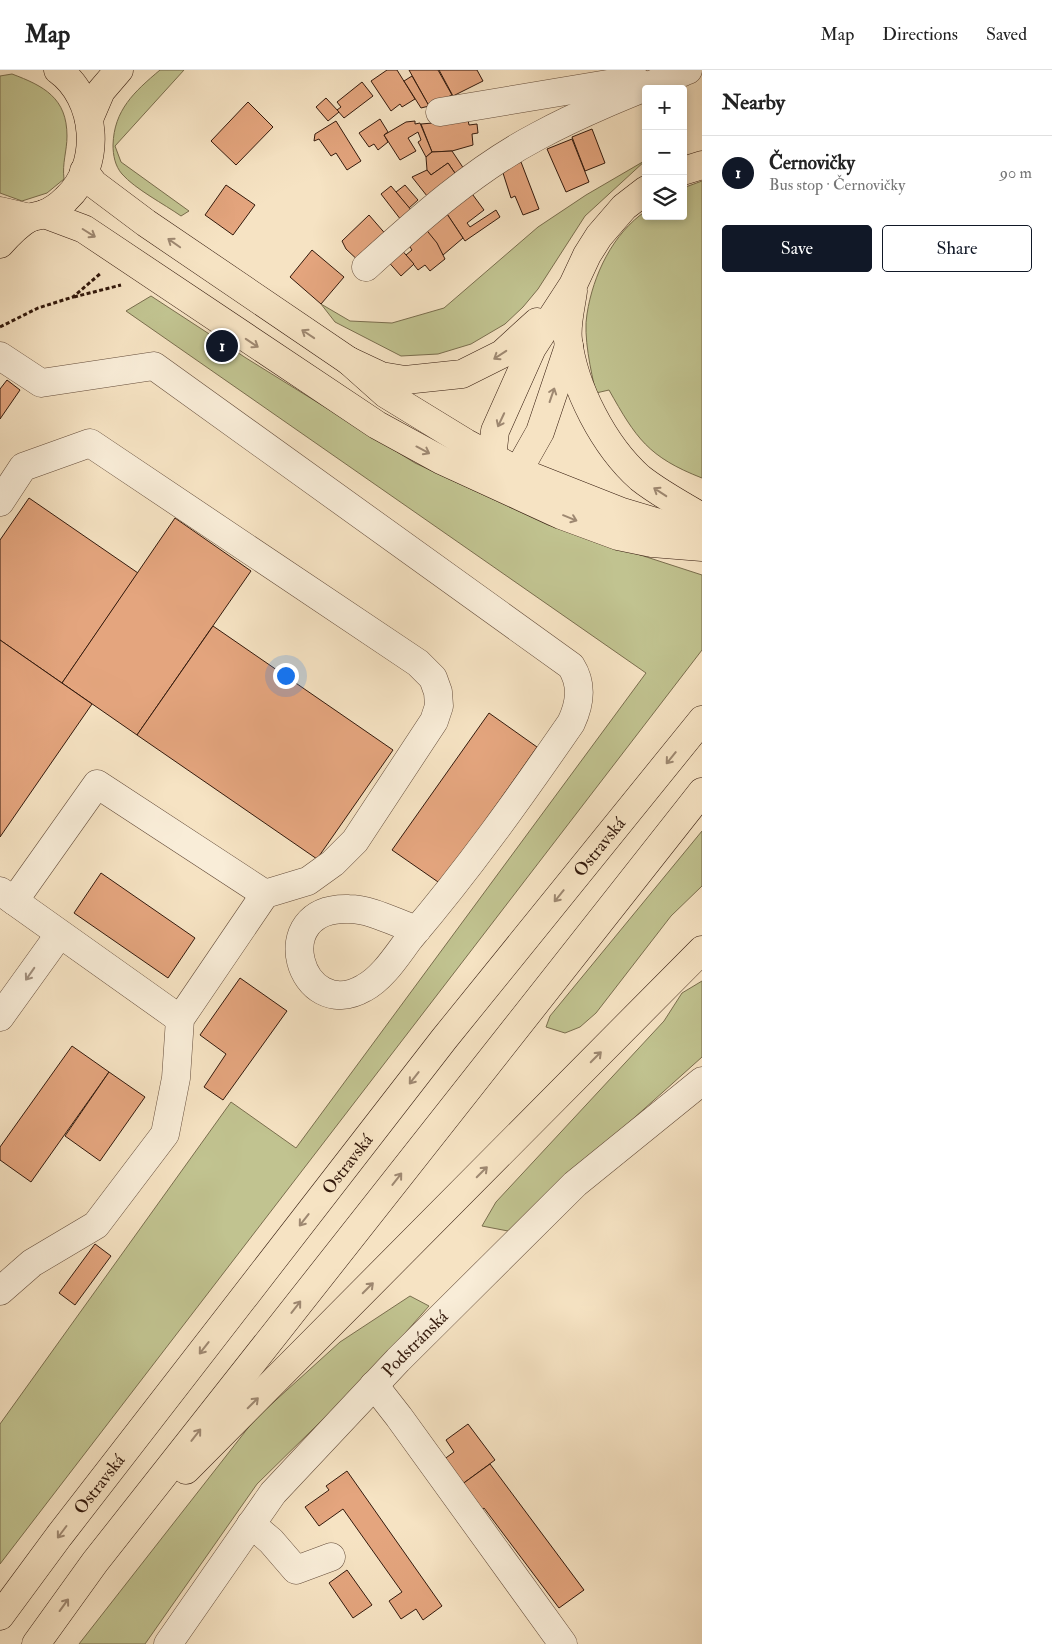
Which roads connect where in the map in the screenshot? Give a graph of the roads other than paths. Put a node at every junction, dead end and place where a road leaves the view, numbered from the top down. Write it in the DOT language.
graph roads {
  1 [pos="99,70"];
  2 [pos="119,70"];
  3 [pos="688,70"];
  4 [pos="62,73"];
  5 [pos="658,82"];
  6 [pos="530,98"];
  7 [pos="440,112"];
  8 [pos="89,119"];
  9 [pos="552,129"];
  10 [pos="702,165"];
  11 [pos="687,170"];
  12 [pos="84,171"];
  13 [pos="642,193"];
  14 [pos="0,210"];
  15 [pos="37,216"];
  16 [pos="0,244"];
  17 [pos="366,267"];
  18 [pos="574,285"];
  19 [pos="569,346"];
  20 [pos="0,356"];
  21 [pos="349,362"];
  22 [pos="307,377"];
  23 [pos="466,444"];
  24 [pos="492,458"];
  25 [pos="518,471"];
  26 [pos="0,502"];
  27 [pos="702,517"];
  28 [pos="702,536"];
  29 [pos="702,547"];
  30 [pos="702,720"];
  31 [pos="702,792"];
  32 [pos="302,883"];
  33 [pos="266,894"];
  34 [pos="7,896"];
  35 [pos="316,916"];
  36 [pos="417,930"];
  37 [pos="59,935"];
  38 [pos="702,950"];
  39 [pos="0,1017"];
  40 [pos="180,1019"];
  41 [pos="702,1082"];
  42 [pos="0,1291"];
  43 [pos="374,1385"];
  44 [pos="251,1524"];
  45 [pos="332,1557"];
  46 [pos="96,1562"];
  47 [pos="0,1616"];
  48 [pos="36,1644"];
  49 [pos="168,1644"];
  50 [pos="563,1644"];
  1 -- 4 [label="main road"];
  2 -- 8 [label="main road"];
  3 -- 5 [label="street"];
  4 -- 8 [label="main road"];
  5 -- 6 [label="street"];
  5 -- 9 [label="street"];
  6 -- 7 [label="street"];
  6 -- 9 [label="street"];
  8 -- 12 [label="main road"];
  9 -- 17 [label="street"];
  10 -- 11 [label="main road"];
  12 -- 15 [label="main road"];
  21 -- 12 [label="main road, one-way"];
  13 -- 18 [label="main road"];
  14 -- 15 [label="main road"];
  15 -- 16 [label="main road"];
  15 -- 22 [label="main road, one-way"];
  18 -- 19 [label="main road"];
  18 -- 21 [label="main road, one-way"];
  18 -- 24 [label="main road, one-way"];
  25 -- 19 [label="main road, one-way"];
  27 -- 19 [label="main road, one-way"];
  20 -- 36 [label="street"];
  21 -- 23 [label="main road"];
  22 -- 23 [label="main road"];
  22 -- 29 [label="main road, one-way"];
  23 -- 24 [label="main road"];
  24 -- 25 [label="main road"];
  25 -- 28 [label="main road"];
  26 -- 32 [label="street"];
  30 -- 47 [label="main road, Ostravská, one-way"];
  46 -- 31 [label="main road, one-way"];
  32 -- 33 [label="street"];
  32 -- 35 [label="street"];
  33 -- 34 [label="street"];
  33 -- 40 [label="street"];
  34 -- 37 [label="street"];
  35 -- 36 [label="street"];
  35 -- 36 [label="street"];
  37 -- 39 [label="street, one-way"];
  37 -- 40 [label="street"];
  46 -- 38 [label="main road, one-way"];
  40 -- 42 [label="street"];
  41 -- 43 [label="street, Podstránská"];
  43 -- 44 [label="street, Podstránská"];
  43 -- 50 [label="street"];
  44 -- 45 [label="street"];
  44 -- 49 [label="street, Podstránská"];
  48 -- 46 [label="main road, one-way"];
}
